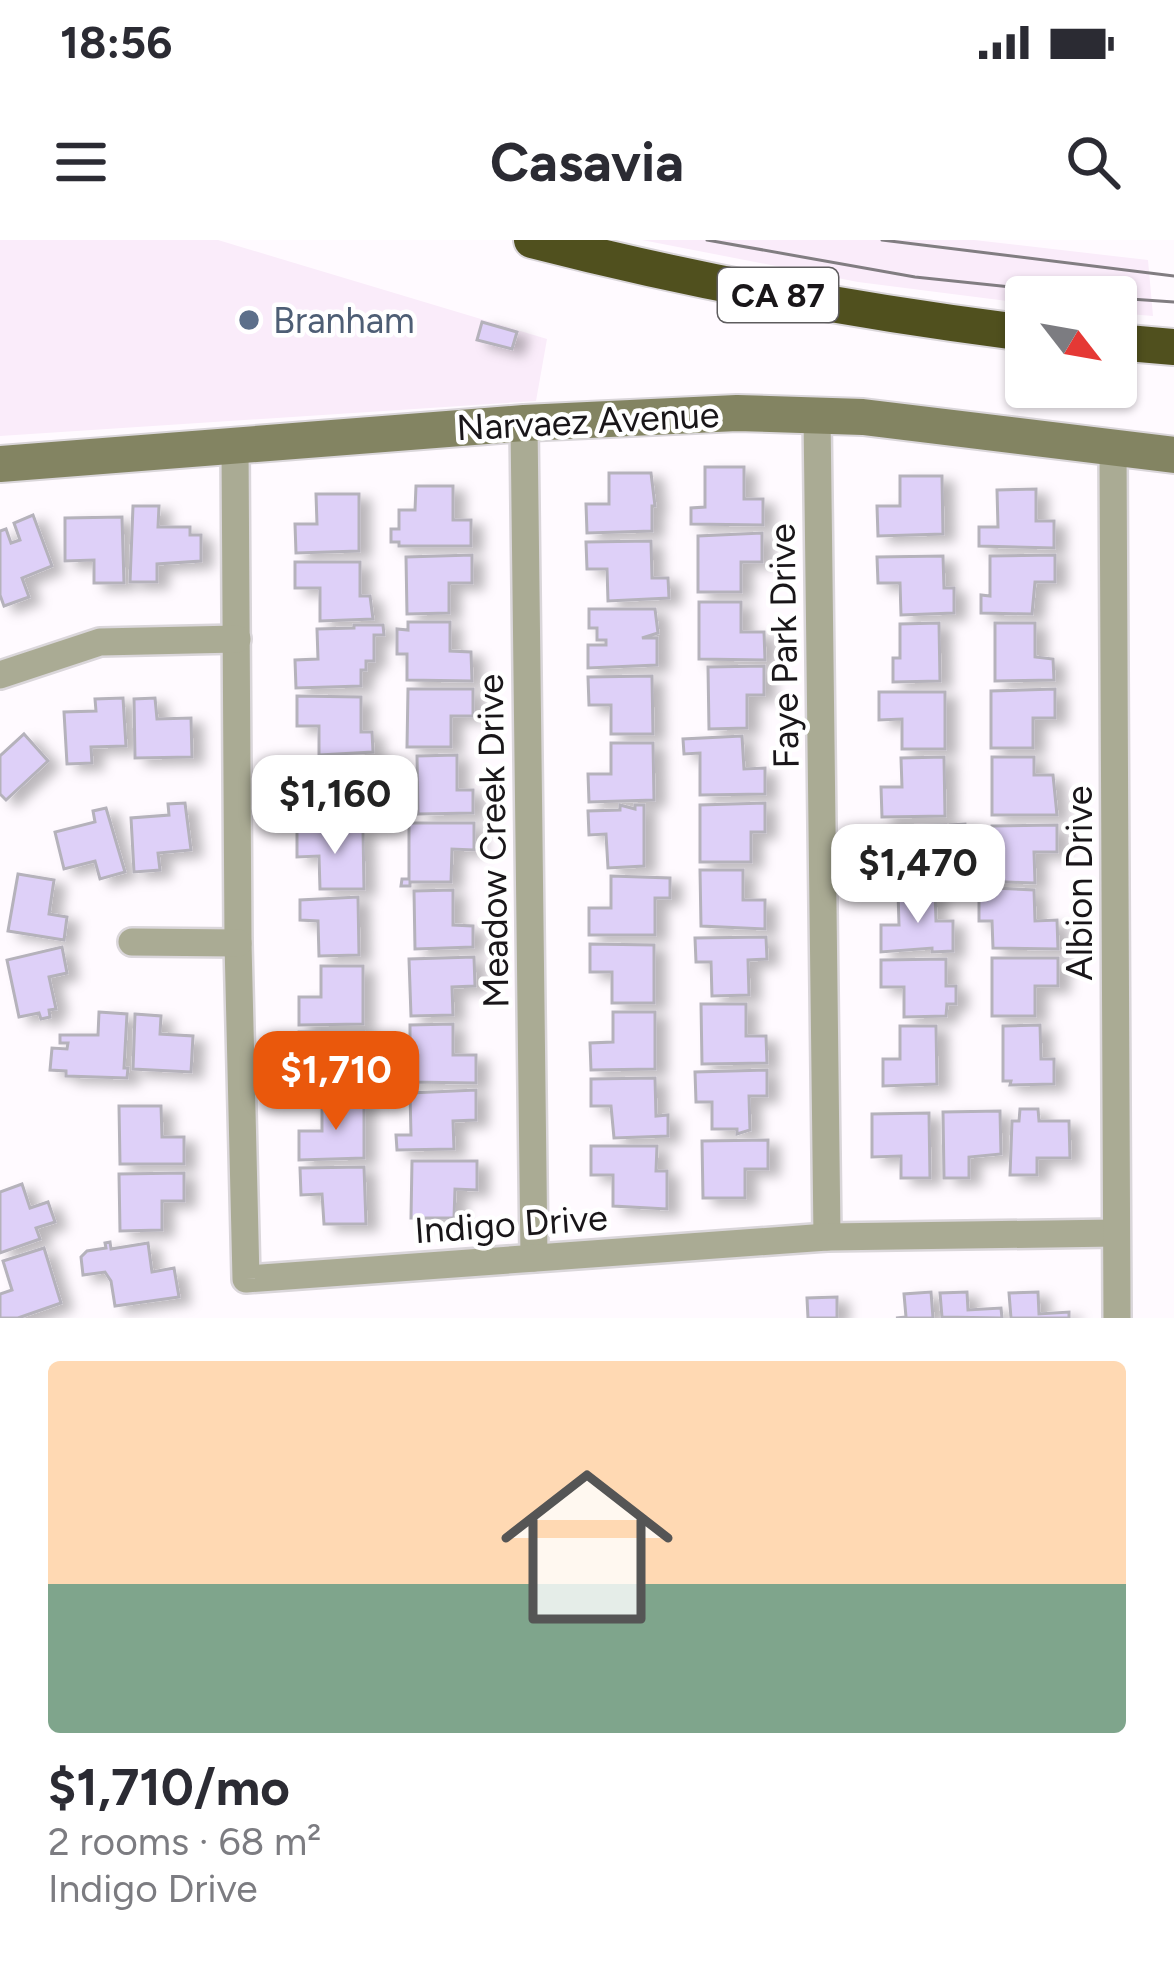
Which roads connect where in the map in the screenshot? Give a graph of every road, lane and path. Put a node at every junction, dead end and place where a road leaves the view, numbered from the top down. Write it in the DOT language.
graph roads {
  1 [pos="532,240"];
  2 [pos="1005,331"];
  3 [pos="1137,344"];
  4 [pos="1174,347"];
  5 [pos="817,414"];
  6 [pos="524,424"];
  7 [pos="235,445"];
  8 [pos="1113,448"];
  9 [pos="1174,454"];
  10 [pos="0,464"];
  11 [pos="237,639"];
  12 [pos="0,675"];
  13 [pos="132,942"];
  14 [pos="238,943"];
  15 [pos="1116,1233"];
  16 [pos="826,1237"];
  17 [pos="535,1258"];
  18 [pos="1117,1318"];
  1 -- 2 [label="highway, CA 87"];
  3 -- 4 [label="highway"];
  5 -- 6 [label="street, Narvaez Avenue"];
  5 -- 8 [label="street, Narvaez Avenue"];
  5 -- 16 [label="street, Faye Park Drive"];
  6 -- 7 [label="street, Narvaez Avenue"];
  6 -- 17 [label="street, Meadow Creek Drive"];
  7 -- 10 [label="street, Narvaez Avenue"];
  7 -- 11 [label="street, Indigo Drive"];
  8 -- 9 [label="street, Narvaez Avenue"];
  8 -- 15 [label="street, Albion Drive"];
  11 -- 12 [label="street"];
  11 -- 14 [label="street, Indigo Drive"];
  13 -- 14 [label="street"];
  14 -- 17 [label="street, Indigo Drive"];
  15 -- 16 [label="street, Indigo Drive"];
  15 -- 18 [label="street, Albion Drive"];
  16 -- 17 [label="street, Indigo Drive"];
}
